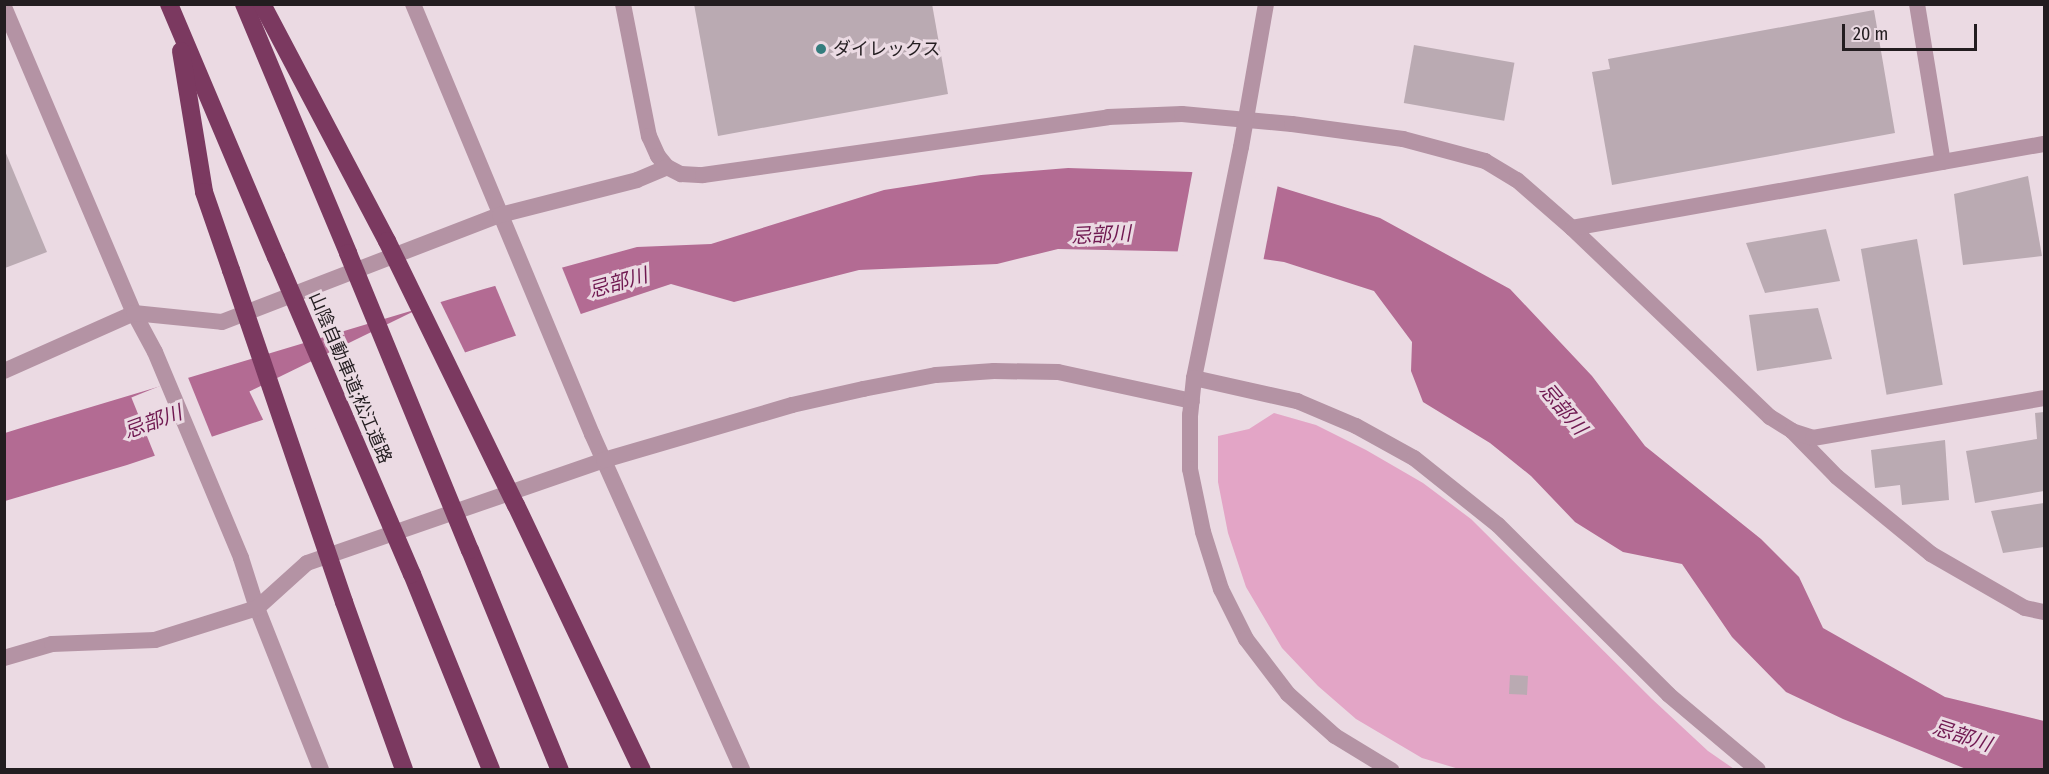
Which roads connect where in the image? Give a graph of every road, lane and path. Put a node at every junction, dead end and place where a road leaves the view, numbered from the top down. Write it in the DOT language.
graph roads {
  1 [pos="244,4"];
  2 [pos="262,4"];
  3 [pos="413,4"];
  4 [pos="623,4"];
  5 [pos="1266,4"];
  6 [pos="1917,4"];
  7 [pos="4,7"];
  8 [pos="173,12"];
  9 [pos="1246,121"];
  10 [pos="2044,144"];
  11 [pos="1943,162"];
  12 [pos="667,167"];
  13 [pos="500,215"];
  14 [pos="1572,228"];
  15 [pos="134,313"];
  16 [pos="4,371"];
  17 [pos="1194,377"];
  18 [pos="2044,398"];
  19 [pos="1192,401"];
  20 [pos="1792,431"];
  21 [pos="604,460"];
  22 [pos="257,608"];
  23 [pos="2044,612"];
  24 [pos="4,658"];
  25 [pos="321,770"];
  26 [pos="404,770"];
  27 [pos="491,770"];
  28 [pos="560,770"];
  29 [pos="642,770"];
  30 [pos="742,770"];
  31 [pos="1391,770"];
  32 [pos="1758,770"];
  1 -- 28 [label="highway, bridge"];
  2 -- 29 [label="highway, bridge"];
  3 -- 13 [label="street"];
  4 -- 12 [label="street"];
  5 -- 9 [label="street"];
  6 -- 11 [label="street"];
  7 -- 15 [label="street"];
  8 -- 26 [label="highway, bridge"];
  8 -- 27 [label="highway, 山陰自動車道;松江道路, bridge"];
  9 -- 12 [label="street"];
  9 -- 14 [label="street"];
  9 -- 17 [label="street"];
  10 -- 11 [label="street"];
  11 -- 14 [label="street"];
  12 -- 13 [label="street"];
  13 -- 15 [label="street"];
  13 -- 21 [label="street"];
  14 -- 20 [label="street"];
  15 -- 16 [label="street"];
  15 -- 22 [label="street"];
  17 -- 19 [label="street"];
  17 -- 32 [label="street"];
  18 -- 20 [label="street"];
  19 -- 21 [label="street"];
  19 -- 31 [label="street"];
  20 -- 23 [label="street"];
  21 -- 22 [label="street"];
  21 -- 30 [label="street"];
  22 -- 24 [label="street"];
  22 -- 25 [label="street"];
}
